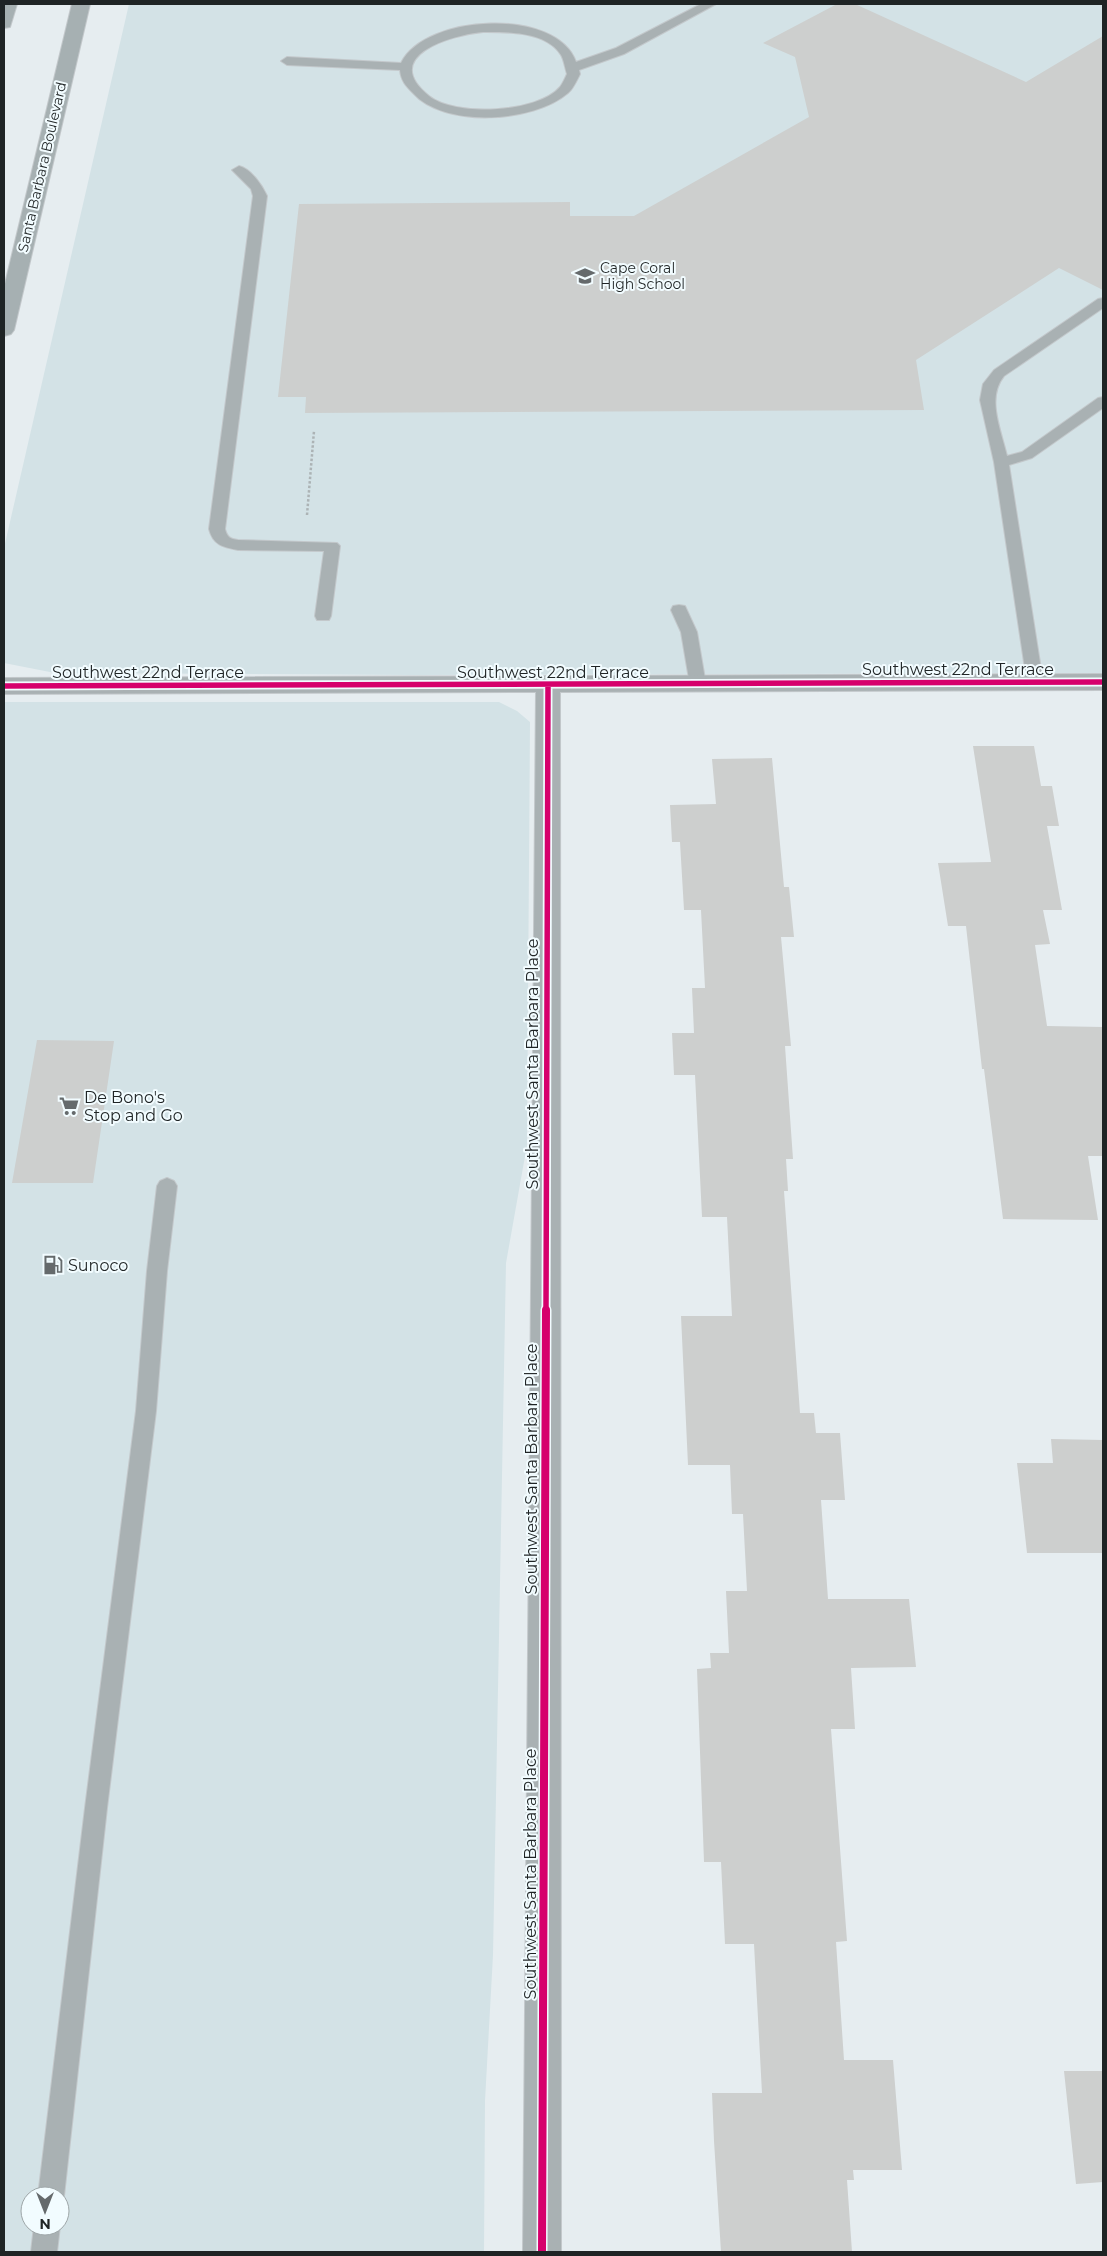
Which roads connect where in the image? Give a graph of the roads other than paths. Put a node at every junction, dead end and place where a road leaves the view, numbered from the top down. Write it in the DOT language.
graph roads {
  1 [pos="8,4"];
  2 [pos="81,4"];
  3 [pos="710,4"];
  4 [pos="4,23"];
  5 [pos="287,61"];
  6 [pos="406,67"];
  7 [pos="574,67"];
  8 [pos="239,170"];
  9 [pos="1103,302"];
  10 [pos="4,330"];
  11 [pos="1103,401"];
  12 [pos="1001,462"];
  13 [pos="679,610"];
  14 [pos="323,616"];
  15 [pos="1035,682"];
  16 [pos="1103,682"];
  17 [pos="698,685"];
  18 [pos="4,686"];
  19 [pos="548,686"];
  20 [pos="167,1186"];
  21 [pos="52,2186"];
  22 [pos="46,2236"];
  23 [pos="44,2252"];
  24 [pos="542,2252"];
  1 -- 4 [label="main road"];
  2 -- 10 [label="main road, Santa Barbara Boulevard"];
  3 -- 7 [label="lane"];
  5 -- 6 [label="lane"];
  6 -- 7 [label="lane"];
  6 -- 7 [label="lane"];
  8 -- 14 [label="lane"];
  9 -- 12 [label="lane"];
  11 -- 12 [label="lane"];
  12 -- 15 [label="lane"];
  13 -- 17 [label="lane"];
  15 -- 16 [label="street, Southwest 22nd Terrace"];
  15 -- 17 [label="street, Southwest 22nd Terrace"];
  17 -- 19 [label="street, Southwest 22nd Terrace"];
  18 -- 19 [label="street, Southwest 22nd Terrace"];
  19 -- 24 [label="street, Southwest Santa Barbara Place"];
  20 -- 21 [label="lane"];
  22 -- 23 [label="lane"];
}
